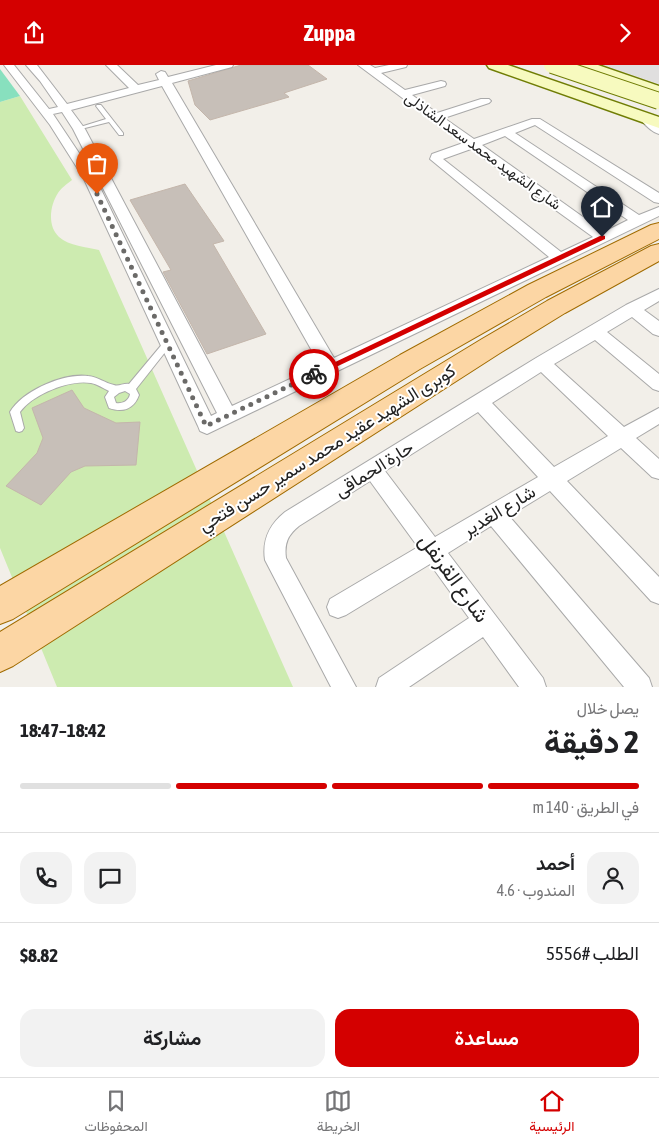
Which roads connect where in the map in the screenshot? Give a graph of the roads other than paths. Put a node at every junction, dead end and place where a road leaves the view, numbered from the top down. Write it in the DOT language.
graph roads {
  1 [pos="9,65"];
  2 [pos="31,65"];
  3 [pos="112,65"];
  4 [pos="196,65"];
  5 [pos="228,65"];
  6 [pos="402,65"];
  7 [pos="533,65"];
  8 [pos="552,65"];
  9 [pos="564,65"];
  10 [pos="583,65"];
  11 [pos="614,65"];
  12 [pos="499,66"];
  13 [pos="368,69"];
  14 [pos="163,78"];
  15 [pos="659,79"];
  16 [pos="441,84"];
  17 [pos="133,85"];
  18 [pos="659,91"];
  19 [pos="575,93"];
  20 [pos="404,94"];
  21 [pos="485,101"];
  22 [pos="659,101"];
  23 [pos="62,104"];
  24 [pos="99,106"];
  25 [pos="44,109"];
  26 [pos="435,117"];
  27 [pos="109,120"];
  28 [pos="652,121"];
  29 [pos="79,129"];
  30 [pos="659,130"];
  31 [pos="505,131"];
  32 [pos="120,134"];
  33 [pos="472,143"];
  34 [pos="659,199"];
  35 [pos="659,211"];
  36 [pos="649,225"];
  37 [pos="602,237"];
  38 [pos="659,251"];
  39 [pos="558,257"];
  40 [pos="659,294"];
  41 [pos="632,309"];
  42 [pos="659,330"];
  43 [pos="594,331"];
  44 [pos="167,344"];
  45 [pos="542,363"];
  46 [pos="330,367"];
  47 [pos="659,385"];
  48 [pos="130,389"];
  49 [pos="115,390"];
  50 [pos="480,402"];
  51 [pos="659,415"];
  52 [pos="228,416"];
  53 [pos="19,428"];
  54 [pos="622,437"];
  55 [pos="373,470"];
  56 [pos="659,471"];
  57 [pos="552,479"];
  58 [pos="494,514"];
  59 [pos="433,550"];
  60 [pos="659,593"];
  61 [pos="0,606"];
  62 [pos="338,607"];
  63 [pos="486,621"];
  64 [pos="0,653"];
  65 [pos="344,687"];
  66 [pos="388,687"];
  67 [pos="534,687"];
  68 [pos="640,687"];
  1 -- 25 [label="street"];
  2 -- 23 [label="street"];
  3 -- 17 [label="street"];
  4 -- 14 [label="street"];
  5 -- 14 [label="street"];
  6 -- 13 [label="street"];
  7 -- 12 [label="street"];
  8 -- 22 [label="street, bridge"];
  9 -- 19 [label="street"];
  10 -- 18 [label="street"];
  11 -- 15 [label="street"];
  12 -- 19 [label="street"];
  13 -- 20 [label="street, شارع الشهيد محمد سعد الشاذلى"];
  14 -- 17 [label="street"];
  14 -- 46 [label="street"];
  16 -- 20 [label="street"];
  17 -- 23 [label="street"];
  19 -- 28 [label="street"];
  20 -- 26 [label="street, شارع الشهيد محمد سعد الشاذلى"];
  21 -- 26 [label="street"];
  23 -- 25 [label="street"];
  23 -- 29 [label="street"];
  24 -- 27 [label="lane"];
  25 -- 44 [label="street"];
  26 -- 33 [label="street, شارع الشهيد محمد سعد الشاذلى"];
  27 -- 29 [label="lane"];
  27 -- 32 [label="lane"];
  28 -- 30 [label="street"];
  29 -- 52 [label="street"];
  31 -- 33 [label="street"];
  31 -- 34 [label="street"];
  31 -- 36 [label="street"];
  33 -- 37 [label="street, شارع الشهيد محمد سعد الشاذلى"];
  33 -- 39 [label="street"];
  35 -- 36 [label="street"];
  36 -- 37 [label="street"];
  36 -- 61 [label="main road, كوبرى الشهيد عقيد محمد سمير حسن فتحي"];
  37 -- 39 [label="street"];
  38 -- 64 [label="main road, كوبرى الشهيد عقيد محمد سمير حسن فتحي"];
  39 -- 46 [label="street"];
  40 -- 41 [label="street, حارة الحماقى"];
  41 -- 42 [label="street"];
  41 -- 43 [label="street, حارة الحماقى"];
  43 -- 45 [label="street, حارة الحماقى"];
  43 -- 47 [label="street"];
  44 -- 48 [label="lane"];
  44 -- 52 [label="street"];
  45 -- 50 [label="street, حارة الحماقى"];
  45 -- 54 [label="street"];
  46 -- 52 [label="street"];
  48 -- 49 [label="lane"];
  48 -- 49 [label="lane"];
  49 -- 53 [label="lane"];
  50 -- 55 [label="street, حارة الحماقى"];
  50 -- 57 [label="street"];
  51 -- 54 [label="street, شارع الغدير"];
  54 -- 56 [label="street"];
  54 -- 57 [label="street, شارع الغدير"];
  55 -- 59 [label="street, شارع القرنفل"];
  55 -- 65 [label="street, حارة الحماقى"];
  57 -- 58 [label="street, شارع الغدير"];
  57 -- 60 [label="street"];
  58 -- 59 [label="street, شارع الغدير"];
  58 -- 68 [label="street"];
  59 -- 62 [label="street, شارع الغدير"];
  59 -- 63 [label="street, شارع القرنفل"];
  63 -- 66 [label="street"];
  63 -- 67 [label="street, شارع القرنفل"];
}
